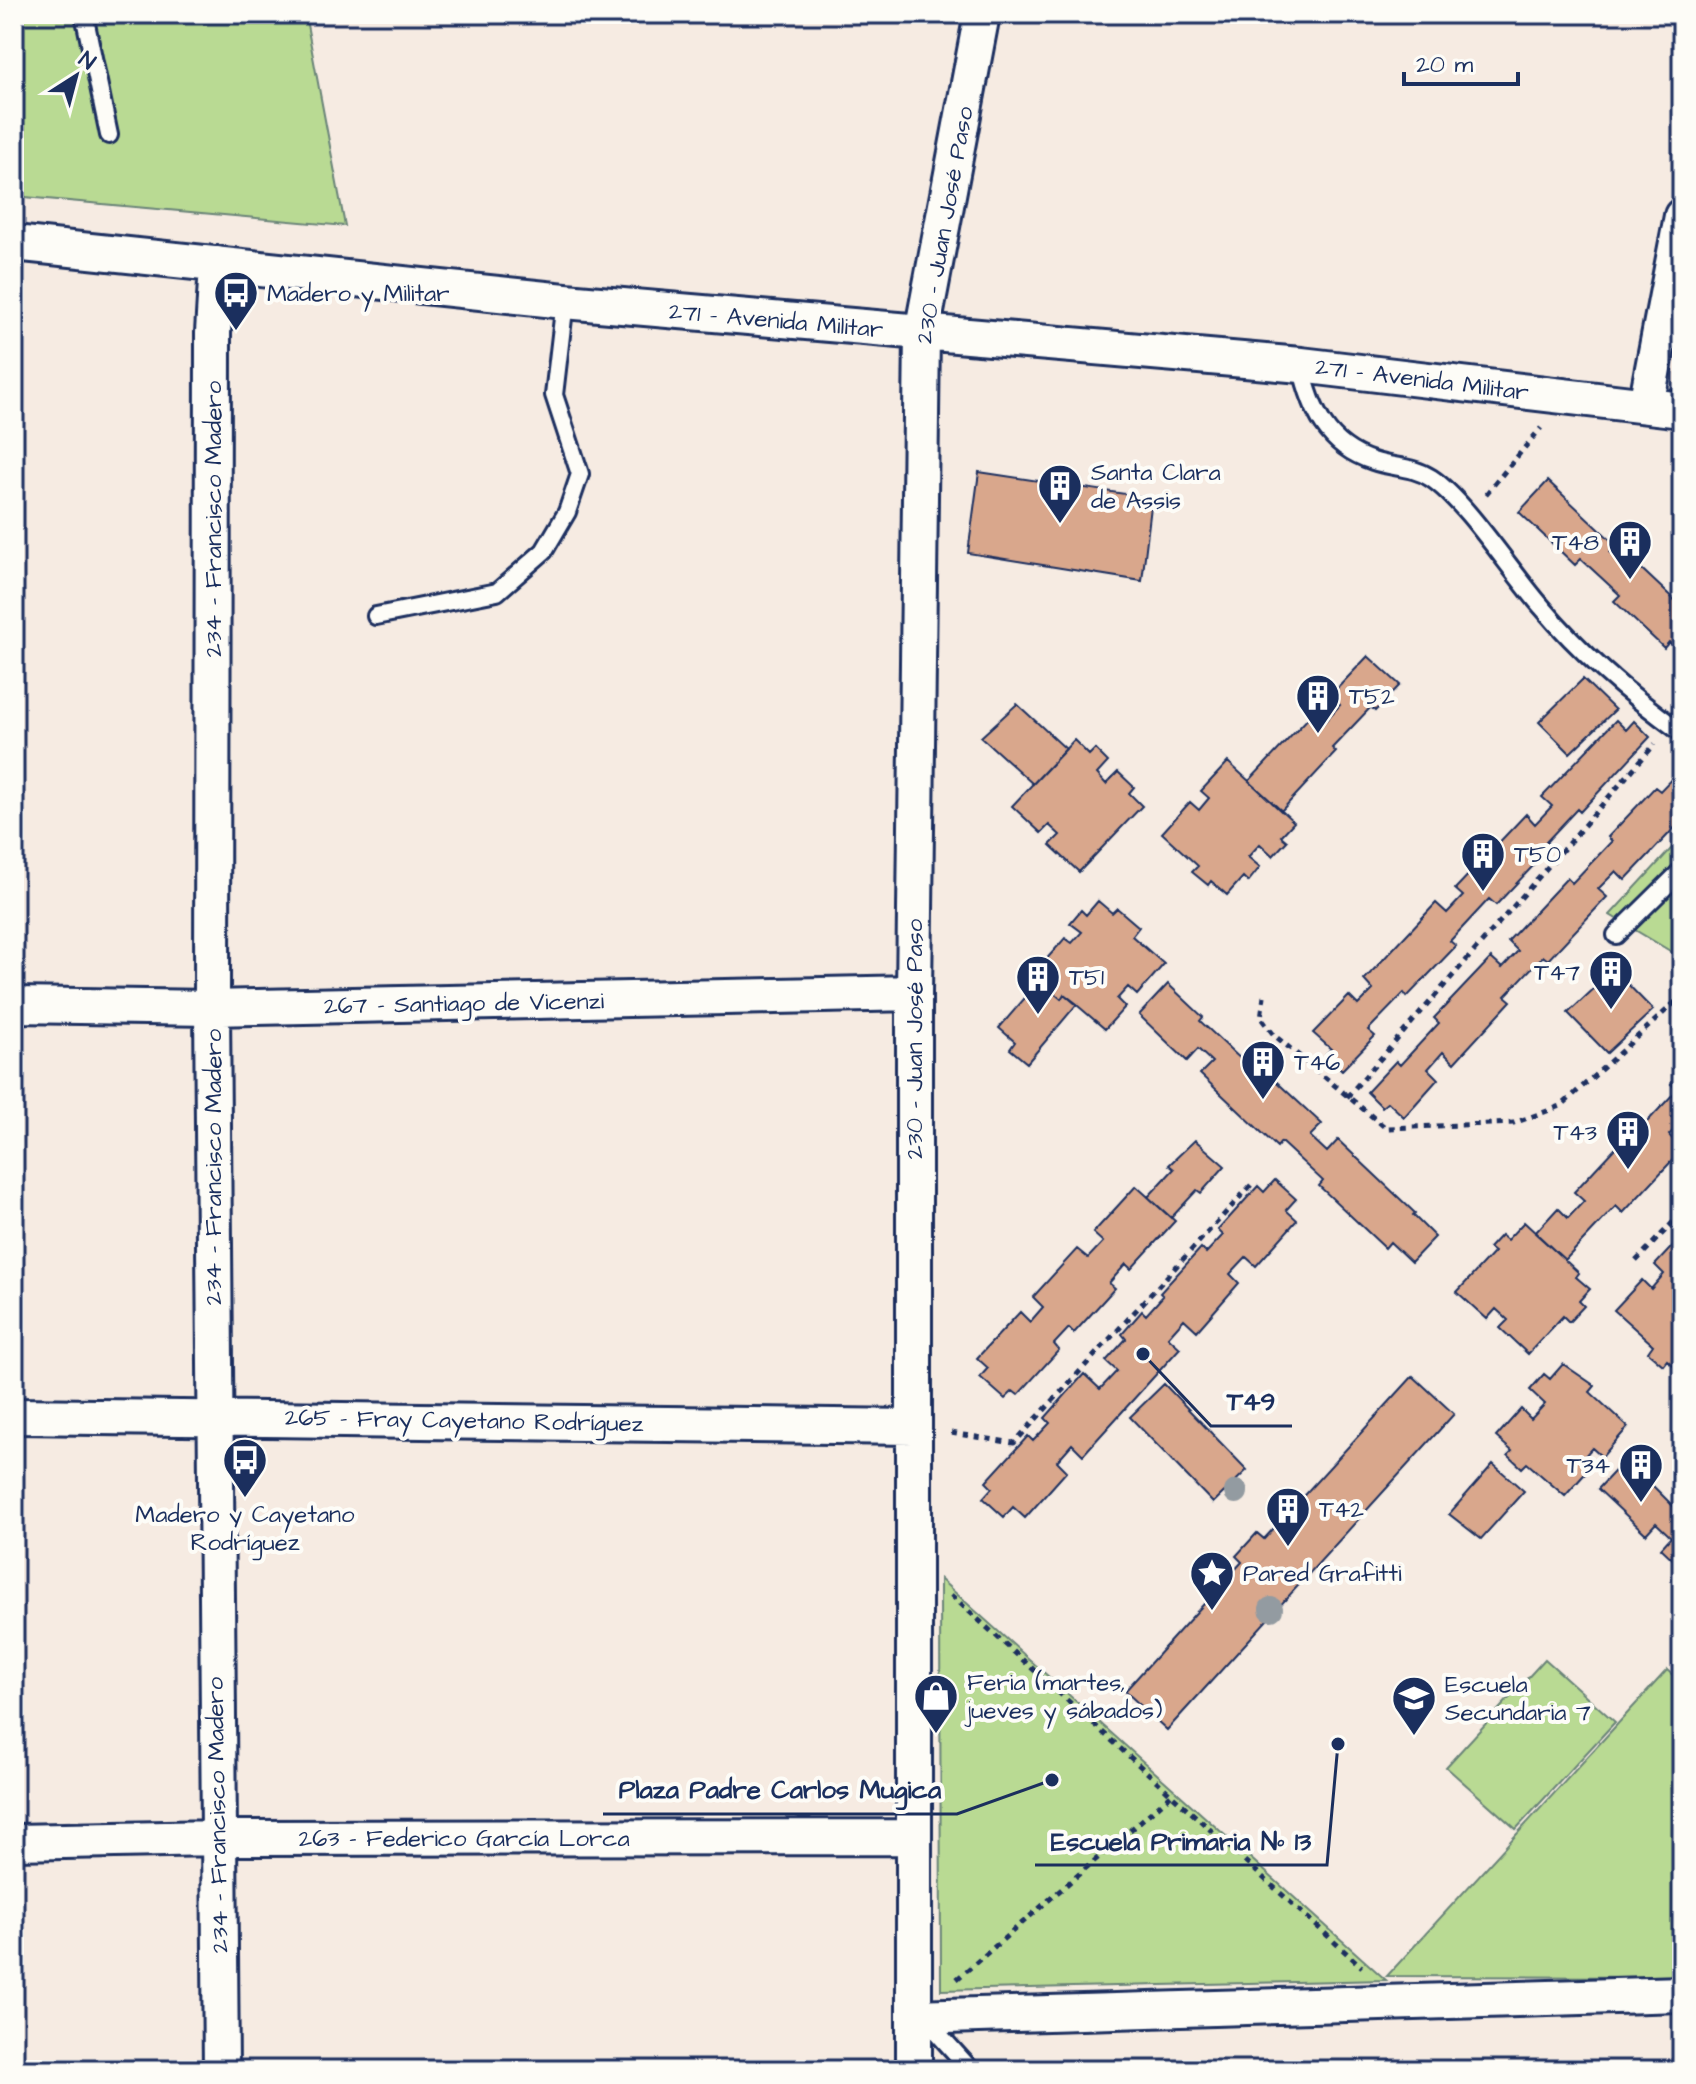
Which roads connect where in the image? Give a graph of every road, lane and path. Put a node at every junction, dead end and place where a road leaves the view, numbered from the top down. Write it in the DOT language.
graph roads {
  1 [pos="84,14"];
  2 [pos="982,14"];
  3 [pos="109,135"];
  4 [pos="1682,216"];
  5 [pos="14,243"];
  6 [pos="217,264"];
  7 [pos="565,301"];
  8 [pos="922,333"];
  9 [pos="1301,365"];
  10 [pos="1568,396"];
  11 [pos="1646,405"];
  12 [pos="1682,410"];
  13 [pos="1468,516"];
  14 [pos="376,616"];
  15 [pos="1677,729"];
  16 [pos="1682,870"];
  17 [pos="1616,935"];
  18 [pos="914,993"];
  19 [pos="1264,996"];
  20 [pos="1682,996"];
  21 [pos="14,1005"];
  22 [pos="212,1008"];
  23 [pos="1347,1097"];
  24 [pos="1253,1183"];
  25 [pos="1682,1213"];
  26 [pos="1636,1261"];
  27 [pos="14,1416"];
  28 [pos="215,1416"];
  29 [pos="914,1427"];
  30 [pos="915,1579"];
  31 [pos="1171,1795"];
  32 [pos="914,1837"];
  33 [pos="216,1838"];
  34 [pos="14,1842"];
  35 [pos="1682,1994"];
  36 [pos="1405,2005"];
  37 [pos="919,2017"];
  38 [pos="221,2070"];
  39 [pos="914,2070"];
  40 [pos="971,2070"];
  1 -- 3 [label="lane"];
  2 -- 8 [label="street, 230 - Juan José Paso"];
  4 -- 11 [label="street"];
  5 -- 6 [label="street, 271 - Avenida Militar"];
  6 -- 7 [label="street, 271 - Avenida Militar"];
  6 -- 22 [label="street, 234 - Francisco Madero"];
  7 -- 8 [label="street, 271 - Avenida Militar"];
  7 -- 14 [label="lane"];
  8 -- 9 [label="street, 271 - Avenida Militar"];
  8 -- 18 [label="street, 230 - Juan José Paso"];
  9 -- 10 [label="street, 271 - Avenida Militar"];
  9 -- 13 [label="lane"];
  10 -- 11 [label="street, 271 - Avenida Militar"];
  10 -- 13 [label="path"];
  11 -- 12 [label="street, 271 - Avenida Militar"];
  13 -- 15 [label="lane"];
  15 -- 23 [label="path"];
  16 -- 17 [label="lane"];
  18 -- 22 [label="street, 267 - Santiago de Vicenzi"];
  18 -- 29 [label="street, 230 - Juan José Paso"];
  19 -- 23 [label="path"];
  20 -- 23 [label="path"];
  21 -- 22 [label="street, 267 - Santiago de Vicenzi"];
  22 -- 28 [label="street, 234 - Francisco Madero"];
  24 -- 29 [label="path"];
  25 -- 26 [label="path"];
  27 -- 28 [label="street, 265 - Fray Cayetano Rodríguez"];
  28 -- 29 [label="street, 265 - Fray Cayetano Rodríguez"];
  28 -- 33 [label="street, 234 - Francisco Madero"];
  29 -- 30 [label="street, 230 - Juan José Paso"];
  30 -- 31 [label="path"];
  30 -- 32 [label="street, 230 - Juan José Paso"];
  31 -- 36 [label="path"];
  31 -- 37 [label="path"];
  32 -- 33 [label="street, 263 - Federico García Lorca"];
  32 -- 37 [label="street, 230 - Juan José Paso"];
  33 -- 34 [label="street, 263 - Federico García Lorca"];
  33 -- 38 [label="street, 234 - Francisco Madero"];
  35 -- 36 [label="street"];
  36 -- 37 [label="street"];
  37 -- 39 [label="street, 230 - Juan José Paso"];
  37 -- 40 [label="lane"];
}
